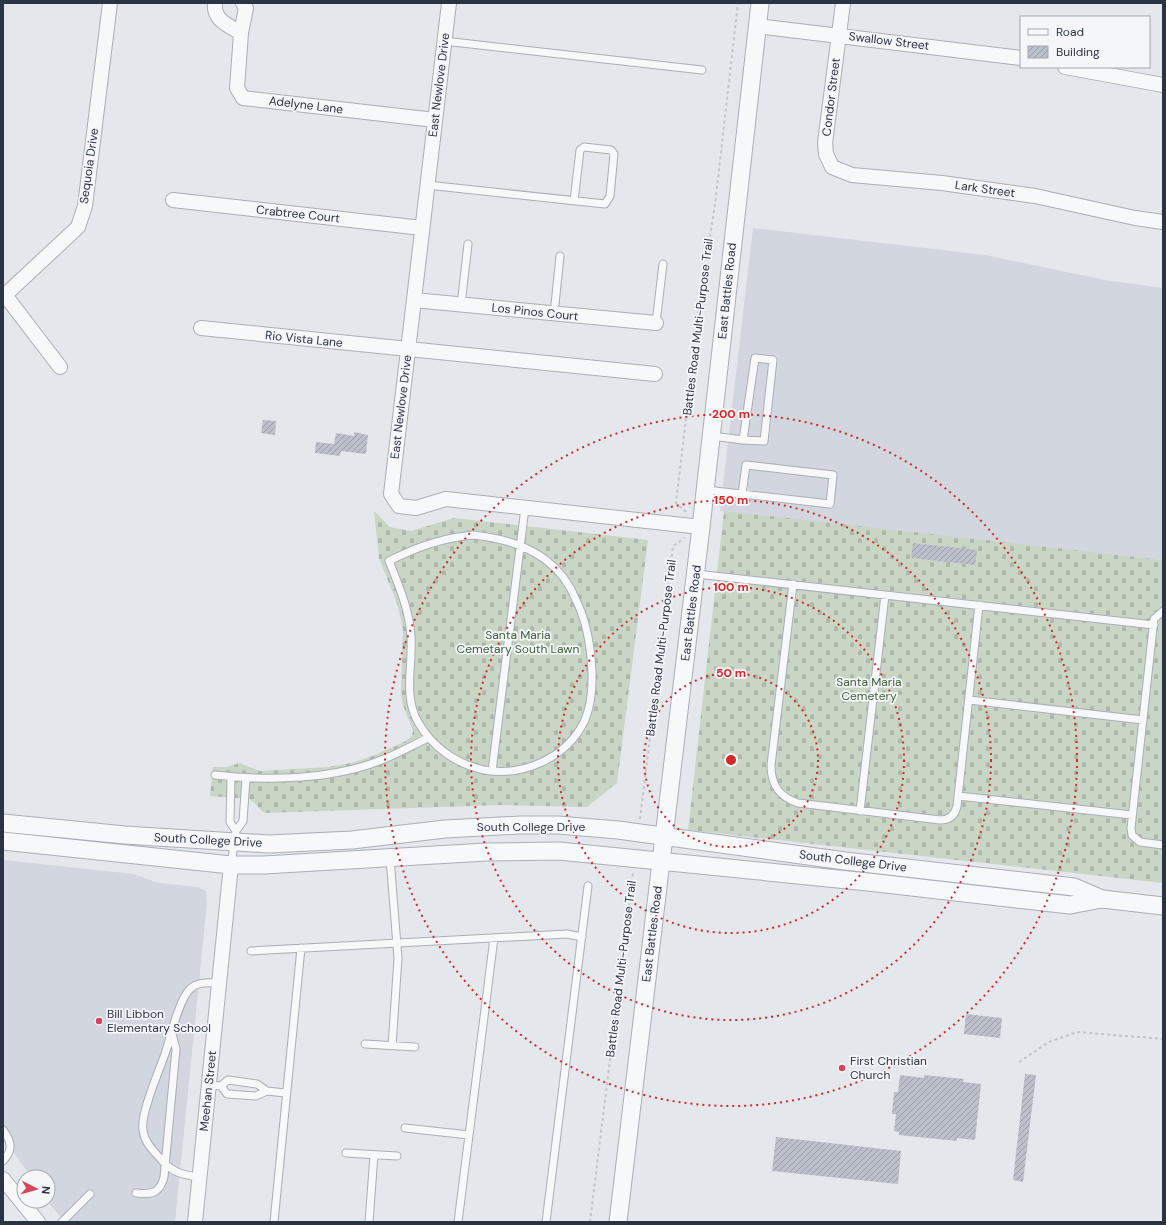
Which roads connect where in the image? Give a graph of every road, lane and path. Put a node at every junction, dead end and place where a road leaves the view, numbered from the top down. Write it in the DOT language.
graph roads {
  1 [pos="110,3"];
  2 [pos="215,3"];
  3 [pos="243,3"];
  4 [pos="449,3"];
  5 [pos="738,3"];
  6 [pos="760,3"];
  7 [pos="843,3"];
  8 [pos="757,26"];
  9 [pos="241,32"];
  10 [pos="838,35"];
  11 [pos="444,41"];
  12 [pos="1020,58"];
  13 [pos="1070,68"];
  14 [pos="702,70"];
  15 [pos="1163,86"];
  16 [pos="435,120"];
  17 [pos="825,143"];
  18 [pos="427,185"];
  19 [pos="173,200"];
  20 [pos="574,200"];
  21 [pos="1163,222"];
  22 [pos="422,228"];
  23 [pos="468,244"];
  24 [pos="560,256"];
  25 [pos="663,264"];
  26 [pos="4,296"];
  27 [pos="414,300"];
  28 [pos="461,304"];
  29 [pos="554,314"];
  30 [pos="656,323"];
  31 [pos="202,328"];
  32 [pos="407,350"];
  33 [pos="60,367"];
  34 [pos="655,374"];
  35 [pos="712,436"];
  36 [pos="743,440"];
  37 [pos="705,490"];
  38 [pos="742,494"];
  39 [pos="525,508"];
  40 [pos="701,527"];
  41 [pos="520,545"];
  42 [pos="696,574"];
  43 [pos="792,584"];
  44 [pos="885,595"];
  45 [pos="979,605"];
  46 [pos="1163,611"];
  47 [pos="1154,625"];
  48 [pos="969,700"];
  49 [pos="1143,720"];
  50 [pos="428,738"];
  51 [pos="492,771"];
  52 [pos="215,775"];
  53 [pos="231,777"];
  54 [pos="246,778"];
  55 [pos="958,796"];
  56 [pos="860,811"];
  57 [pos="1132,815"];
  58 [pos="3,823"];
  59 [pos="638,833"];
  60 [pos="235,837"];
  61 [pos="664,837"];
  62 [pos="3,841"];
  63 [pos="1163,845"];
  64 [pos="390,858"];
  65 [pos="635,859"];
  66 [pos="661,862"];
  67 [pos="231,865"];
  68 [pos="588,886"];
  69 [pos="1102,899"];
  70 [pos="1163,906"];
  71 [pos="582,937"];
  72 [pos="494,938"];
  73 [pos="396,943"];
  74 [pos="301,948"];
  75 [pos="251,951"];
  76 [pos="219,983"];
  77 [pos="172,1034"];
  78 [pos="1163,1038"];
  79 [pos="365,1044"];
  80 [pos="392,1046"];
  81 [pos="415,1047"];
  82 [pos="1019,1062"];
  83 [pos="215,1085"];
  84 [pos="268,1091"];
  85 [pos="285,1093"];
  86 [pos="405,1128"];
  87 [pos="3,1130"];
  88 [pos="469,1135"];
  89 [pos="346,1153"];
  90 [pos="374,1155"];
  91 [pos="397,1156"];
  92 [pos="3,1161"];
  93 [pos="166,1164"];
  94 [pos="199,1177"];
  95 [pos="3,1179"];
  96 [pos="136,1193"];
  97 [pos="90,1194"];
  98 [pos="38,1222"];
  99 [pos="62,1222"];
  100 [pos="195,1222"];
  101 [pos="274,1222"];
  102 [pos="369,1222"];
  103 [pos="458,1222"];
  104 [pos="546,1222"];
  105 [pos="590,1222"];
  106 [pos="618,1222"];
  1 -- 26 [label="street, Sequoia Drive"];
  2 -- 9 [label="street"];
  3 -- 9 [label="street, Adelyne Lane"];
  4 -- 11 [label="street, East Newlove Drive"];
  5 -- 40 [label="path, Battles Road Multi-Purpose Trail"];
  6 -- 8 [label="street, East Battles Road"];
  7 -- 10 [label="street, Condor Street"];
  8 -- 10 [label="street, Swallow Street"];
  8 -- 35 [label="street, East Battles Road"];
  9 -- 16 [label="street, Adelyne Lane"];
  10 -- 12 [label="street, Swallow Street"];
  10 -- 17 [label="street, Condor Street"];
  11 -- 14 [label="lane"];
  11 -- 16 [label="street, East Newlove Drive"];
  13 -- 15 [label="street"];
  16 -- 18 [label="street, East Newlove Drive"];
  17 -- 21 [label="street, Lark Street"];
  18 -- 20 [label="lane"];
  18 -- 22 [label="street, East Newlove Drive"];
  19 -- 22 [label="street, Crabtree Court"];
  20 -- 20 [label="lane"];
  22 -- 27 [label="street, East Newlove Drive"];
  23 -- 28 [label="lane"];
  24 -- 29 [label="lane"];
  25 -- 30 [label="lane"];
  26 -- 33 [label="street"];
  27 -- 28 [label="street, Los Pinos Court"];
  27 -- 32 [label="street, East Newlove Drive"];
  28 -- 29 [label="street, Los Pinos Court"];
  29 -- 30 [label="street, Los Pinos Court"];
  31 -- 32 [label="street, Rio Vista Lane"];
  32 -- 34 [label="street, Rio Vista Lane"];
  32 -- 39 [label="street, East Newlove Drive"];
  35 -- 36 [label="lane"];
  35 -- 37 [label="street, East Battles Road"];
  36 -- 36 [label="lane"];
  37 -- 38 [label="lane"];
  37 -- 40 [label="street, East Battles Road"];
  38 -- 38 [label="lane"];
  39 -- 40 [label="street, East Newlove Drive"];
  39 -- 41 [label="lane"];
  40 -- 42 [label="street, East Battles Road"];
  40 -- 59 [label="path, Battles Road Multi-Purpose Trail"];
  41 -- 50 [label="lane"];
  41 -- 51 [label="lane"];
  41 -- 51 [label="lane"];
  42 -- 43 [label="lane"];
  42 -- 61 [label="street, East Battles Road"];
  43 -- 44 [label="lane"];
  43 -- 56 [label="lane"];
  44 -- 45 [label="lane"];
  44 -- 56 [label="lane"];
  45 -- 47 [label="lane"];
  45 -- 48 [label="lane"];
  46 -- 47 [label="lane"];
  47 -- 49 [label="lane"];
  48 -- 49 [label="lane"];
  48 -- 55 [label="lane"];
  49 -- 57 [label="lane"];
  50 -- 51 [label="lane"];
  50 -- 54 [label="lane"];
  52 -- 53 [label="lane"];
  53 -- 54 [label="lane"];
  53 -- 60 [label="lane"];
  54 -- 60 [label="lane"];
  55 -- 56 [label="lane"];
  55 -- 57 [label="lane"];
  57 -- 63 [label="lane"];
  58 -- 60 [label="street, South College Drive"];
  59 -- 60 [label="street, South College Drive"];
  59 -- 61 [label="street, South College Drive"];
  60 -- 67 [label="lane"];
  61 -- 66 [label="street, East Battles Road"];
  61 -- 69 [label="street, South College Drive"];
  62 -- 67 [label="street, South College Drive"];
  64 -- 65 [label="street, South College Drive"];
  64 -- 67 [label="street, South College Drive"];
  64 -- 73 [label="lane"];
  65 -- 66 [label="street, South College Drive"];
  65 -- 105 [label="path, Battles Road Multi-Purpose Trail"];
  66 -- 69 [label="street, South College Drive"];
  66 -- 106 [label="street, East Battles Road"];
  67 -- 76 [label="street, Meehan Street"];
  68 -- 71 [label="lane"];
  69 -- 70 [label="street, South College Drive"];
  71 -- 72 [label="lane"];
  71 -- 104 [label="lane"];
  72 -- 73 [label="lane"];
  72 -- 88 [label="lane"];
  73 -- 74 [label="lane"];
  73 -- 80 [label="lane"];
  74 -- 75 [label="lane"];
  74 -- 85 [label="lane"];
  76 -- 77 [label="lane"];
  76 -- 83 [label="street, Meehan Street"];
  77 -- 93 [label="lane"];
  77 -- 93 [label="lane"];
  78 -- 82 [label="path"];
  79 -- 80 [label="lane"];
  80 -- 81 [label="lane"];
  83 -- 84 [label="lane"];
  83 -- 84 [label="lane"];
  83 -- 94 [label="street, Meehan Street"];
  84 -- 85 [label="lane"];
  85 -- 101 [label="lane"];
  86 -- 88 [label="lane"];
  87 -- 92 [label="lane"];
  88 -- 103 [label="lane"];
  89 -- 90 [label="lane"];
  90 -- 91 [label="lane"];
  90 -- 102 [label="lane"];
  93 -- 94 [label="lane"];
  93 -- 96 [label="lane"];
  94 -- 100 [label="street, Meehan Street"];
  95 -- 98 [label="street"];
  97 -- 99 [label="lane"];
}
